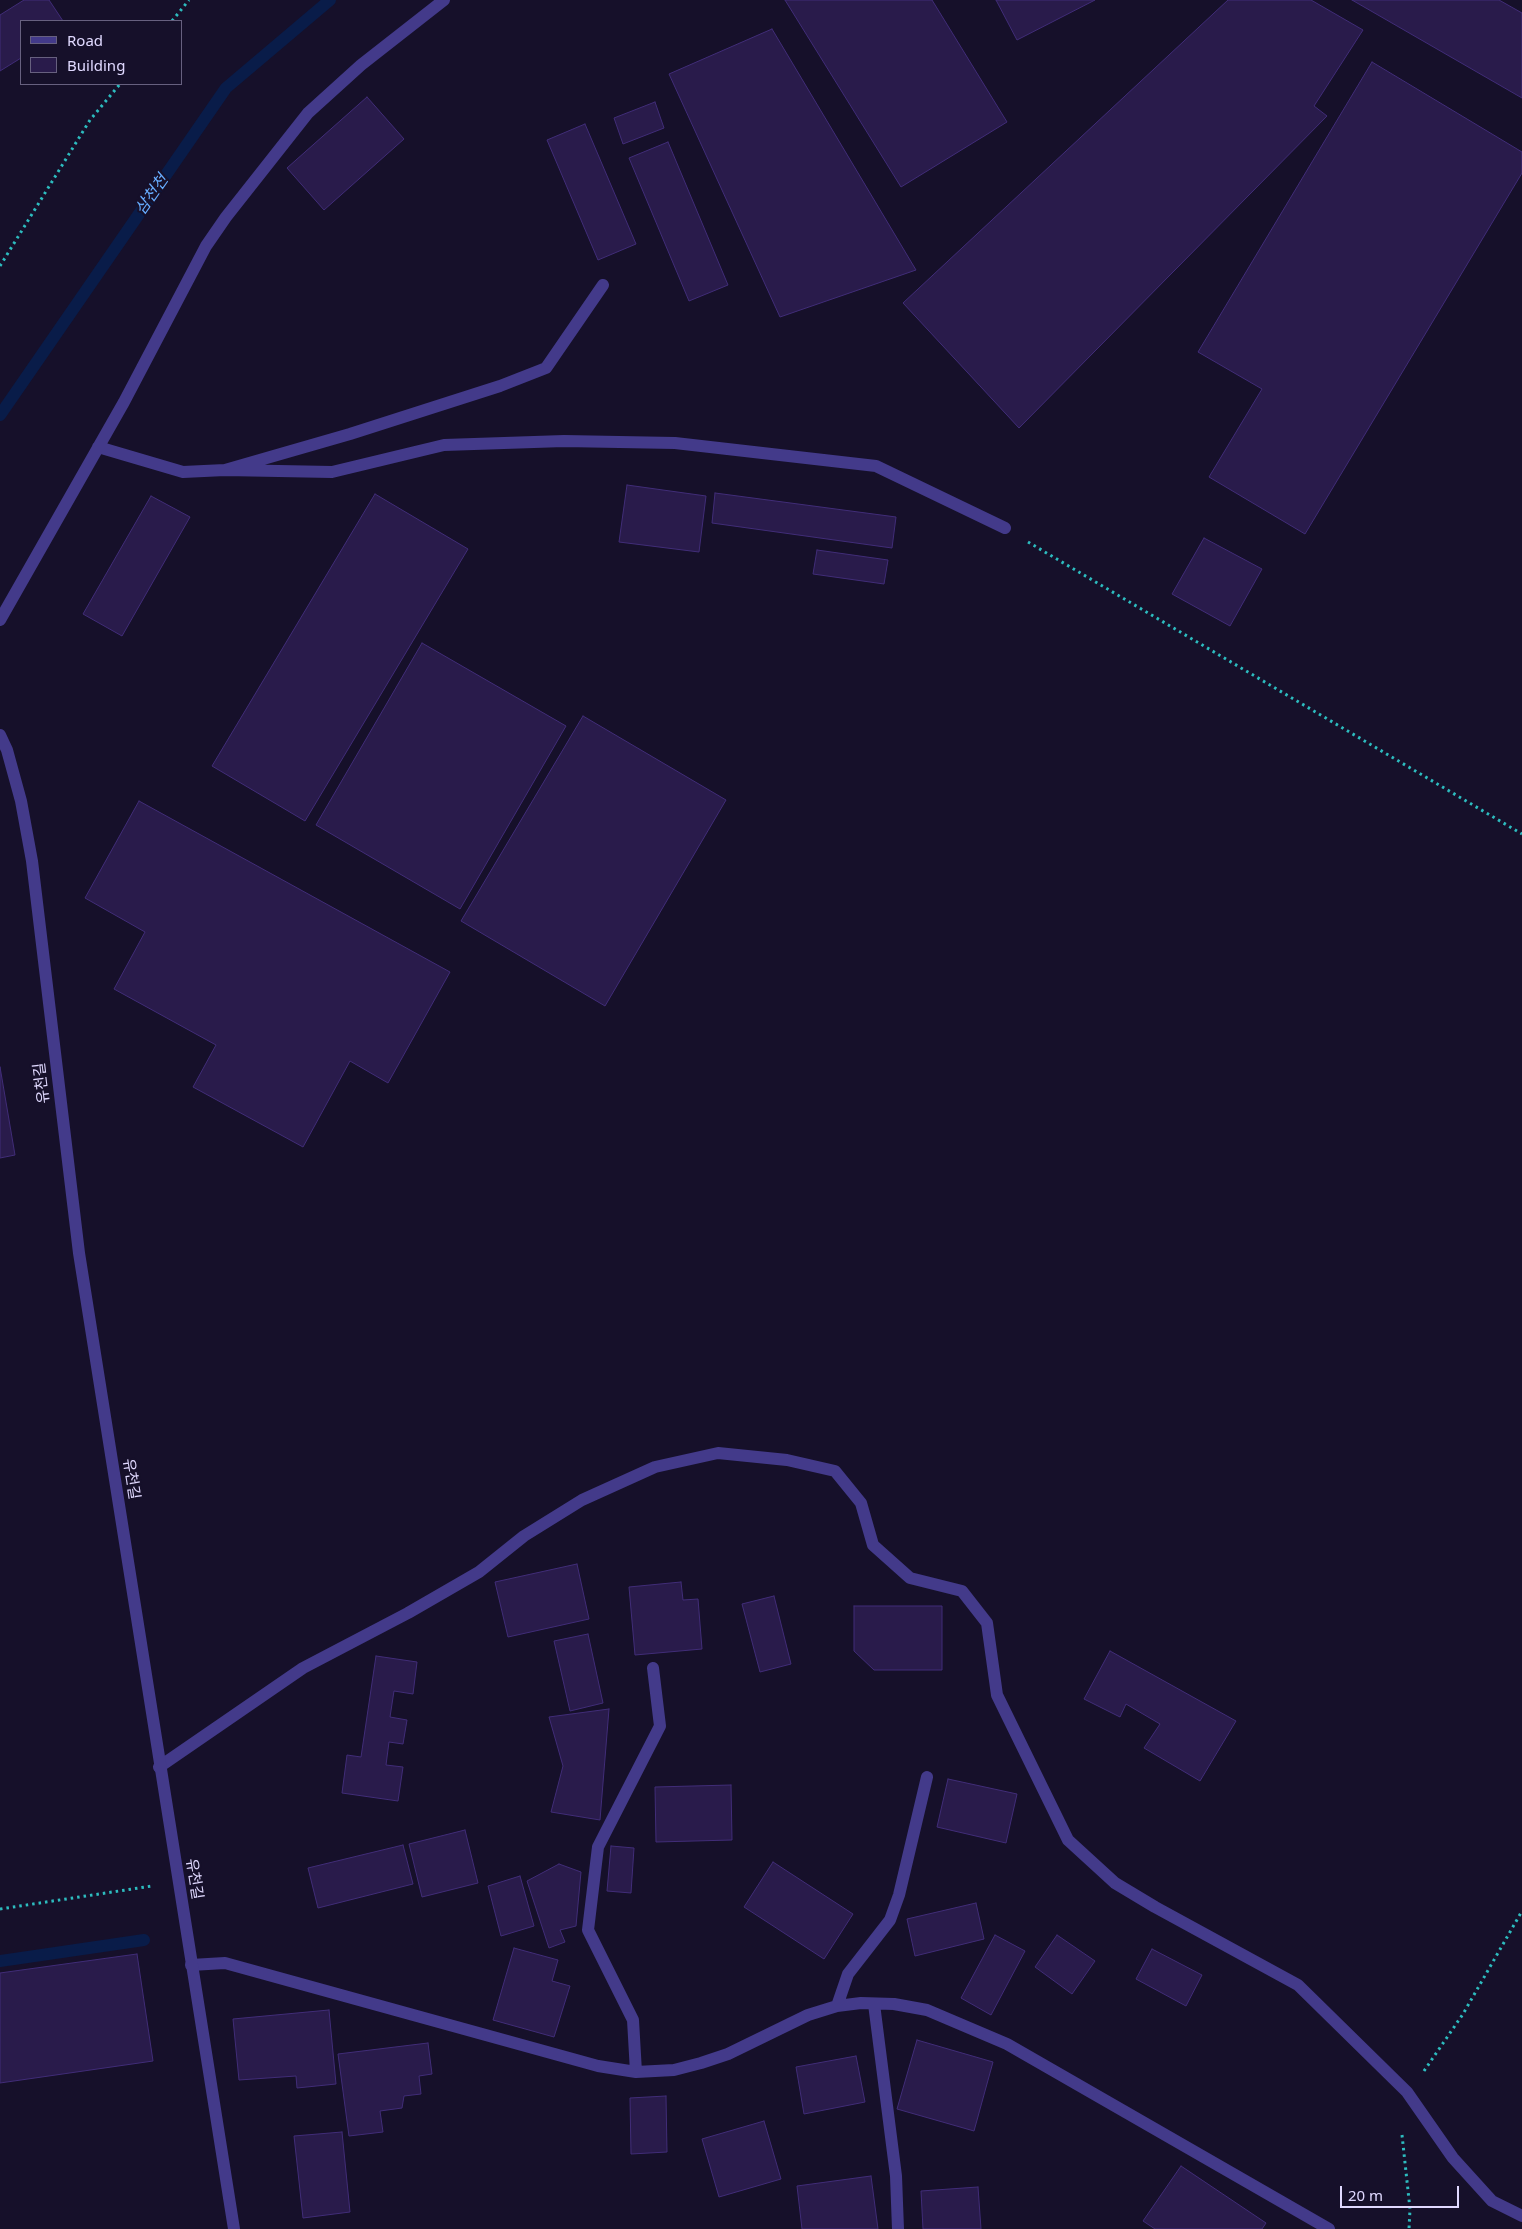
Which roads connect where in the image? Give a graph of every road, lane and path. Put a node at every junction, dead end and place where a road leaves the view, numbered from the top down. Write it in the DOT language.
graph roads {
  1 [pos="189,0"];
  2 [pos="444,0"];
  3 [pos="173,20"];
  4 [pos="119,85"];
  5 [pos="0,266"];
  6 [pos="603,285"];
  7 [pos="98,447"];
  8 [pos="225,470"];
  9 [pos="1005,528"];
  10 [pos="0,620"];
  11 [pos="0,735"];
  12 [pos="1522,834"];
  13 [pos="653,1668"];
  14 [pos="160,1767"];
  15 [pos="927,1777"];
  16 [pos="177,1882"];
  17 [pos="0,1910"];
  18 [pos="1522,1911"];
  19 [pos="191,1965"];
  20 [pos="874,2004"];
  21 [pos="837,2006"];
  22 [pos="636,2072"];
  23 [pos="1407,2092"];
  24 [pos="1522,2216"];
  25 [pos="234,2229"];
  26 [pos="898,2229"];
  27 [pos="1328,2229"];
  28 [pos="1409,2229"];
  1 -- 3 [label="path"];
  2 -- 7 [label="street"];
  4 -- 5 [label="path"];
  6 -- 8 [label="street"];
  7 -- 8 [label="street"];
  7 -- 10 [label="street"];
  8 -- 9 [label="street"];
  9 -- 12 [label="path"];
  11 -- 14 [label="street, 유천길"];
  13 -- 22 [label="street"];
  14 -- 16 [label="street, 유천길"];
  14 -- 23 [label="street"];
  15 -- 21 [label="street"];
  16 -- 17 [label="path"];
  16 -- 19 [label="street, 유천길"];
  18 -- 23 [label="path"];
  19 -- 22 [label="street"];
  19 -- 25 [label="street, 유천길"];
  20 -- 21 [label="street"];
  20 -- 26 [label="street"];
  20 -- 27 [label="street"];
  21 -- 22 [label="street"];
  23 -- 24 [label="street"];
  23 -- 28 [label="path"];
}
